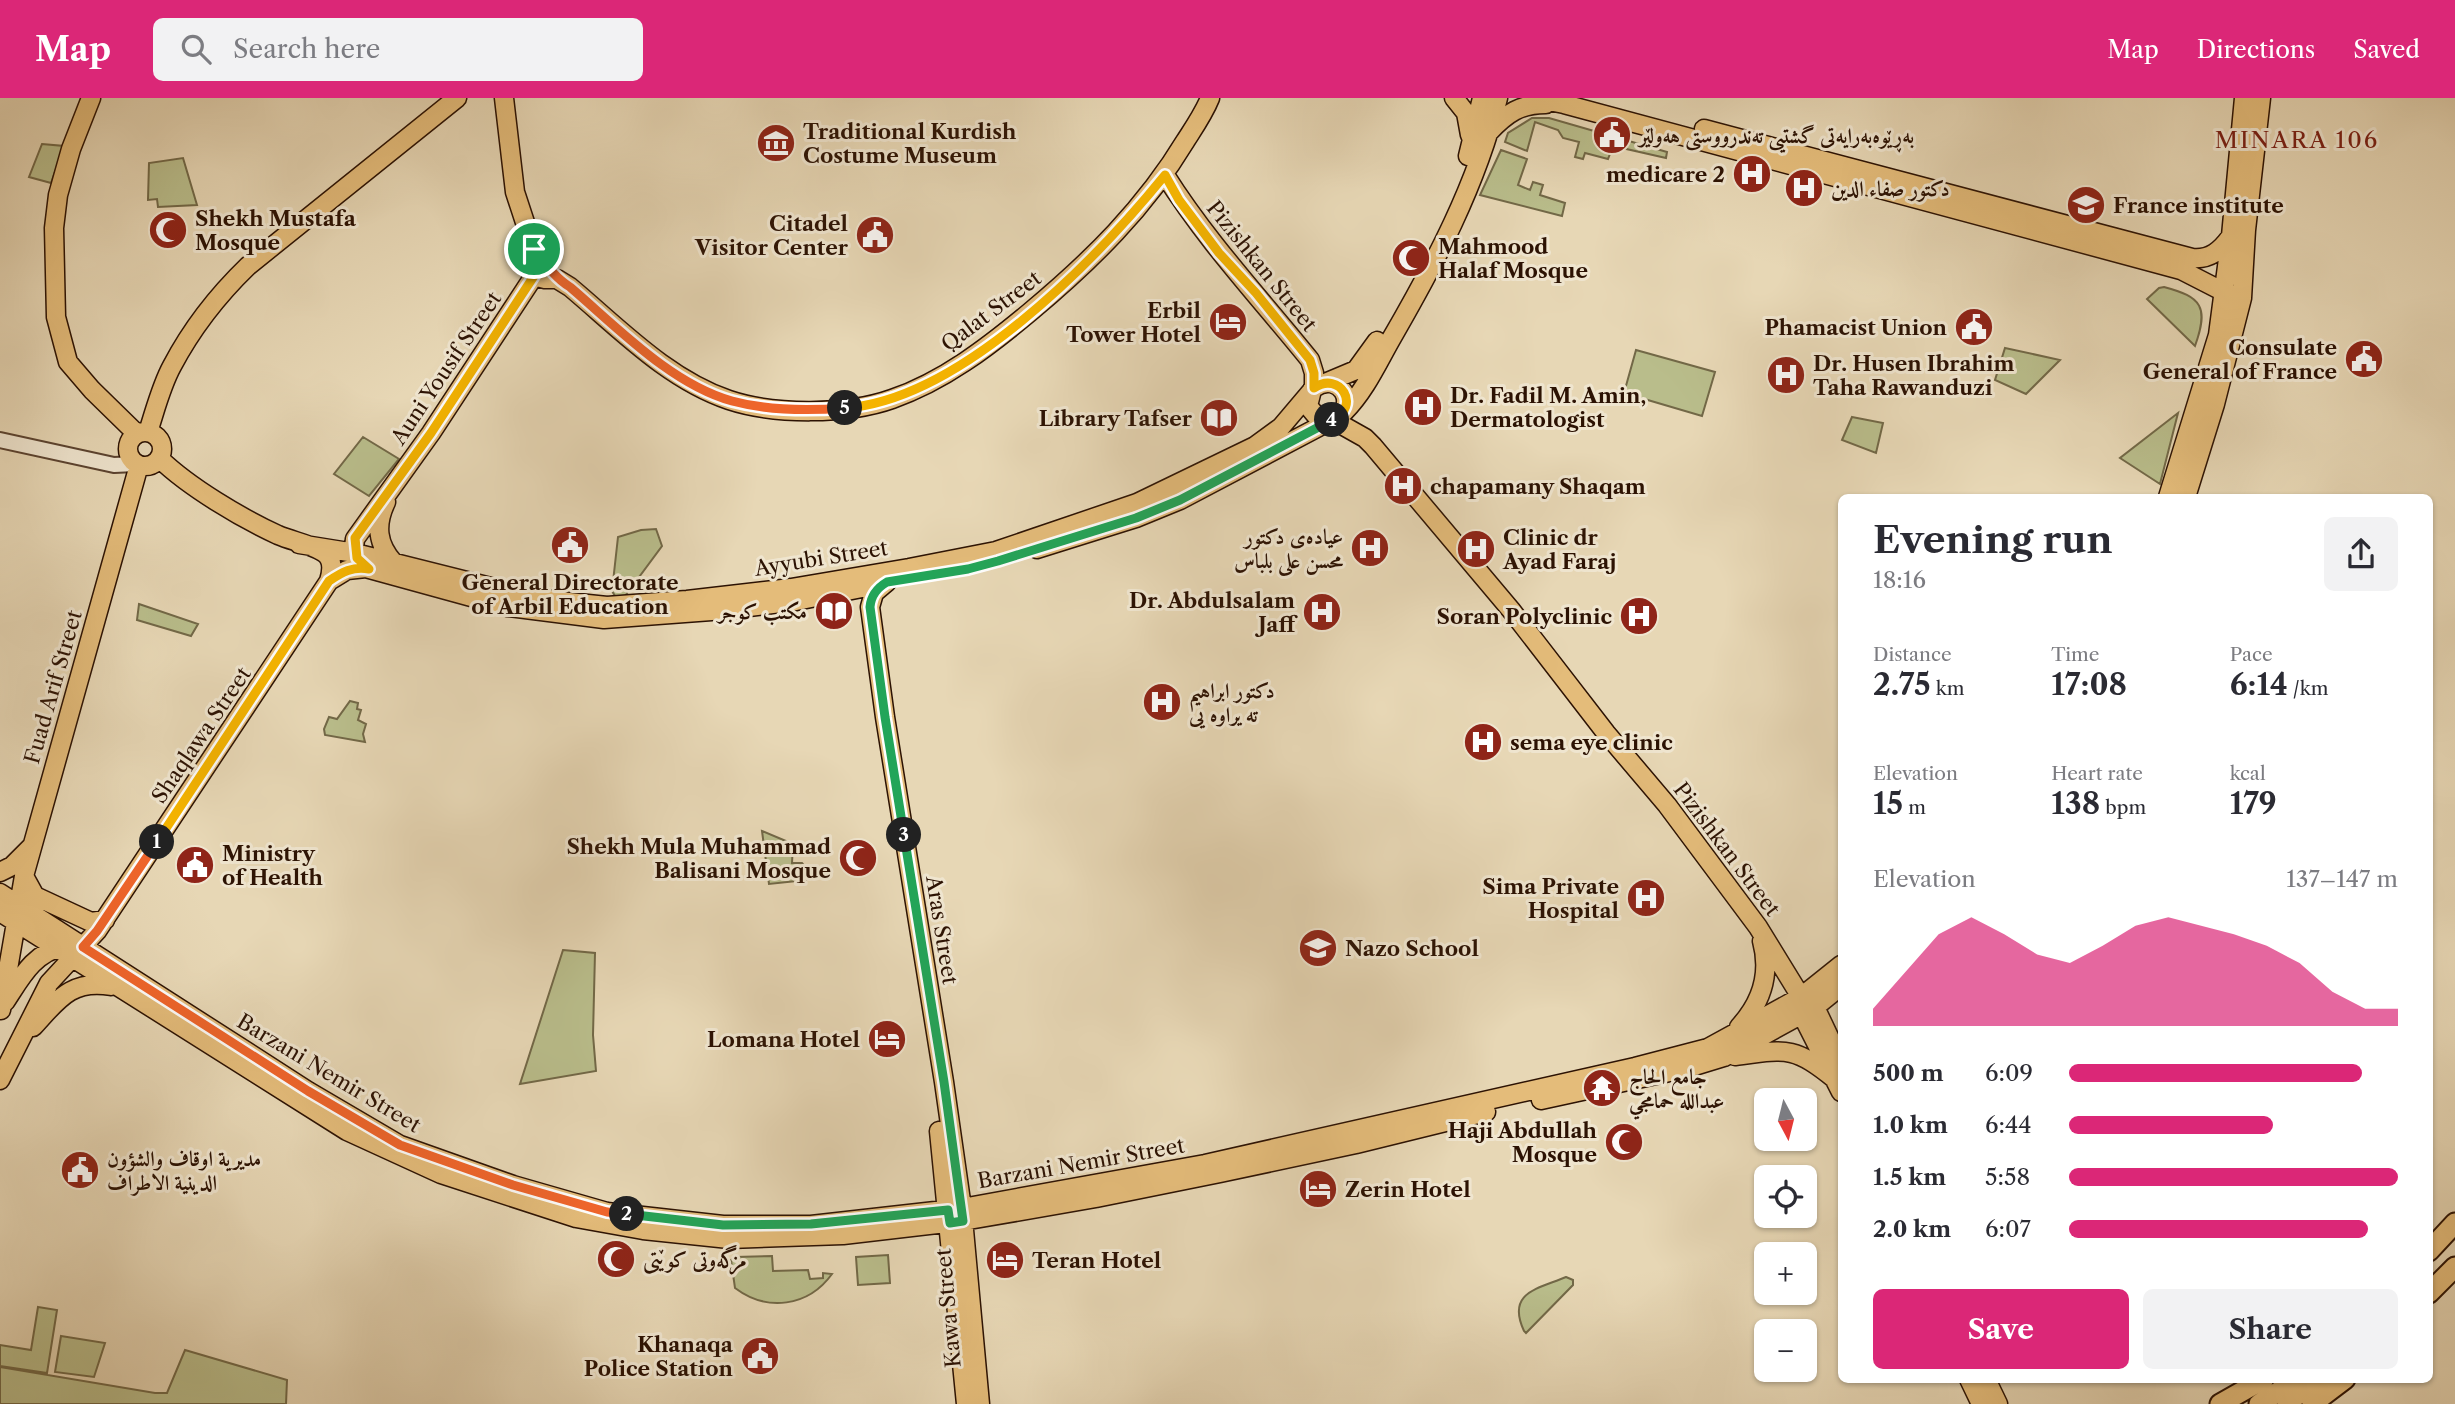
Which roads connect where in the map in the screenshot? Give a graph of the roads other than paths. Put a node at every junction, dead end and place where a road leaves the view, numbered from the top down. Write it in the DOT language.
graph roads {
  1 [pos="91,98"];
  2 [pos="457,98"];
  3 [pos="504,98"];
  4 [pos="1210,98"];
  5 [pos="1454,98"];
  6 [pos="1482,98"];
  7 [pos="1498,98"];
  8 [pos="1534,98"];
  9 [pos="1587,98"];
  10 [pos="2244,98"];
  11 [pos="2262,98"];
  12 [pos="1564,104"];
  13 [pos="1487,134"];
  14 [pos="1470,150"];
  15 [pos="1165,175"];
  16 [pos="1905,189"];
  17 [pos="2231,236"];
  18 [pos="2139,249"];
  19 [pos="543,268"];
  20 [pos="2181,270"];
  21 [pos="2233,295"];
  22 [pos="2218,335"];
  23 [pos="1317,387"];
  24 [pos="1335,419"];
  25 [pos="1311,431"];
  26 [pos="143,433"];
  27 [pos="1362,436"];
  28 [pos="0,440"];
  29 [pos="160,459"];
  30 [pos="137,465"];
  31 [pos="394,485"];
  32 [pos="2169,494"];
  33 [pos="2187,494"];
  34 [pos="368,518"];
  35 [pos="299,544"];
  36 [pos="355,553"];
  37 [pos="394,563"];
  38 [pos="369,569"];
  39 [pos="329,581"];
  40 [pos="887,582"];
  41 [pos="842,592"];
  42 [pos="33,846"];
  43 [pos="0,872"];
  44 [pos="24,876"];
  45 [pos="0,893"];
  46 [pos="16,913"];
  47 [pos="105,920"];
  48 [pos="1758,927"];
  49 [pos="56,948"];
  50 [pos="77,952"];
  51 [pos="0,965"];
  52 [pos="1838,969"];
  53 [pos="50,983"];
  54 [pos="120,988"];
  55 [pos="1838,989"];
  56 [pos="1806,1006"];
  57 [pos="0,1011"];
  58 [pos="19,1042"];
  59 [pos="1838,1046"];
  60 [pos="1724,1049"];
  61 [pos="1838,1056"];
  62 [pos="0,1080"];
  63 [pos="1838,1086"];
  64 [pos="956,1216"];
  65 [pos="2455,1223"];
  66 [pos="2433,1247"];
  67 [pos="2451,1271"];
  68 [pos="2433,1288"];
  69 [pos="1971,1383"];
  70 [pos="1988,1383"];
  71 [pos="2257,1383"];
  72 [pos="2311,1387"];
  73 [pos="966,1404"];
  74 [pos="980,1404"];
  75 [pos="1981,1404"];
  76 [pos="1998,1404"];
  77 [pos="2220,1404"];
  78 [pos="2259,1404"];
  79 [pos="2283,1404"];
  1 -- 26 [label="main road"];
  2 -- 26 [label="main road"];
  3 -- 19 [label="main road"];
  4 -- 15 [label="main road, Qalat Street"];
  5 -- 14 [label="main road"];
  6 -- 14 [label="main road"];
  7 -- 13 [label="main road"];
  8 -- 12 [label="main road"];
  9 -- 16 [label="main road"];
  10 -- 17 [label="main road"];
  11 -- 21 [label="main road"];
  12 -- 13 [label="main road"];
  12 -- 16 [label="main road"];
  13 -- 24 [label="main road"];
  14 -- 23 [label="main road"];
  15 -- 19 [label="main road, Qalat Street"];
  15 -- 23 [label="main road, Pizishkan Street"];
  16 -- 18 [label="main road"];
  17 -- 18 [label="main road"];
  17 -- 21 [label="main road"];
  18 -- 20 [label="main road"];
  19 -- 31 [label="main road, Auni Yousif Street"];
  20 -- 21 [label="main road"];
  20 -- 22 [label="main road"];
  21 -- 22 [label="main road"];
  21 -- 33 [label="main road"];
  22 -- 32 [label="main road"];
  23 -- 24 [label="main road"];
  23 -- 24 [label="main road"];
  23 -- 37 [label="main road, Ayyubi Street"];
  24 -- 25 [label="main road, Ayyubi Street"];
  24 -- 27 [label="main road, Pizishkan Street"];
  25 -- 27 [label="main road"];
  25 -- 40 [label="main road, Ayyubi Street"];
  26 -- 29 [label="main road"];
  26 -- 30 [label="main road"];
  27 -- 48 [label="main road, Pizishkan Street"];
  28 -- 30 [label="street"];
  29 -- 30 [label="main road"];
  29 -- 35 [label="main road"];
  30 -- 42 [label="main road, Fuad Arif Street"];
  31 -- 34 [label="main road, Auni Yousif Street"];
  31 -- 37 [label="main road, Auni Yousif Street"];
  34 -- 35 [label="main road, Auni Yousif Street"];
  34 -- 36 [label="main road, Auni Yousif Street"];
  35 -- 36 [label="main road, Ayyubi Street"];
  35 -- 39 [label="main road"];
  36 -- 37 [label="main road, Ayyubi Street"];
  36 -- 38 [label="main road"];
  38 -- 39 [label="main road, Ayyubi Street"];
  38 -- 41 [label="main road, Ayyubi Street"];
  39 -- 47 [label="main road, Shaqlawa Street"];
  40 -- 41 [label="main road, Ayyubi Street"];
  40 -- 64 [label="main road, Aras Street"];
  41 -- 64 [label="main road, Aras Street"];
  42 -- 43 [label="main road"];
  42 -- 44 [label="main road, Fuad Arif Street"];
  44 -- 46 [label="main road, Fuad Arif Street"];
  44 -- 47 [label="main road"];
  45 -- 46 [label="main road, Barzani Nemir Street"];
  46 -- 49 [label="main road"];
  46 -- 50 [label="main road, Barzani Nemir Street"];
  46 -- 57 [label="main road, Fuad Arif Street"];
  47 -- 50 [label="main road, Shaqlawa Street"];
  48 -- 56 [label="main road, Pizishkan Street"];
  48 -- 60 [label="main road"];
  49 -- 50 [label="main road"];
  49 -- 53 [label="main road"];
  49 -- 57 [label="main road"];
  50 -- 53 [label="main road, Shaqlawa Street"];
  50 -- 54 [label="main road, Barzani Nemir Street"];
  50 -- 64 [label="main road, Barzani Nemir Street"];
  51 -- 57 [label="main road"];
  52 -- 56 [label="main road, Barzani Nemir Street"];
  53 -- 58 [label="main road"];
  54 -- 58 [label="main road"];
  54 -- 64 [label="main road, Barzani Nemir Street"];
  55 -- 56 [label="main road, Barzani Nemir Street"];
  55 -- 59 [label="main road"];
  56 -- 60 [label="main road, Barzani Nemir Street"];
  56 -- 61 [label="main road, Pizishkan Street"];
  56 -- 63 [label="main road, Pizishkan Street"];
  58 -- 62 [label="main road"];
  60 -- 63 [label="main road"];
  60 -- 64 [label="main road, Barzani Nemir Street"];
  60 -- 64 [label="main road, Barzani Nemir Street"];
  64 -- 73 [label="main road, Kawa Street"];
  64 -- 74 [label="main road, Kawa Street"];
  65 -- 66 [label="highway"];
  67 -- 68 [label="highway"];
  69 -- 75 [label="main road"];
  70 -- 76 [label="main road"];
  71 -- 77 [label="highway"];
  72 -- 78 [label="highway"];
  72 -- 79 [label="highway"];
}
